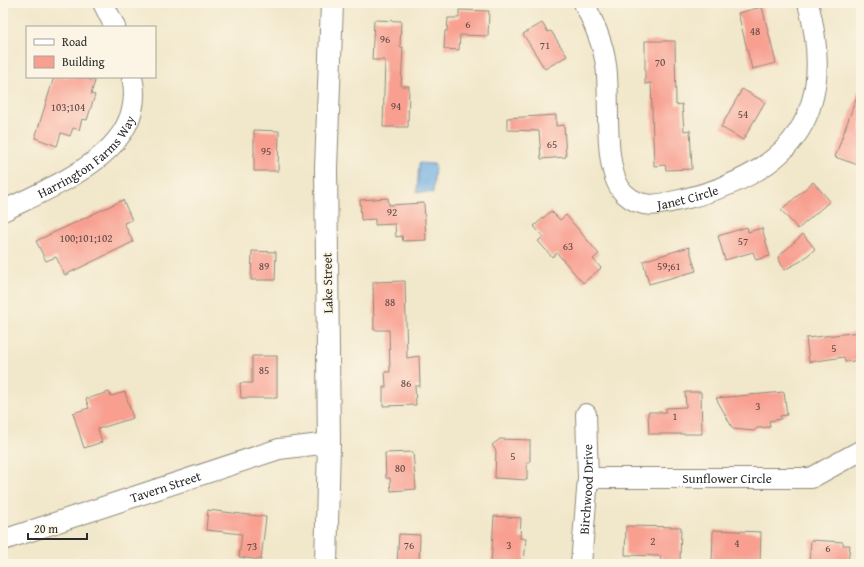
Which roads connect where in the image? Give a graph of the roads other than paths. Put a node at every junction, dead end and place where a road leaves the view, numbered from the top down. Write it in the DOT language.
graph roads {
  1 [pos="103,3"];
  2 [pos="332,3"];
  3 [pos="584,3"];
  4 [pos="808,3"];
  5 [pos="114,26"];
  6 [pos="132,78"];
  7 [pos="3,211"];
  8 [pos="586,414"];
  9 [pos="329,443"];
  10 [pos="860,451"];
  11 [pos="588,478"];
  12 [pos="3,540"];
  13 [pos="326,564"];
  14 [pos="582,564"];
  1 -- 5 [label="street"];
  2 -- 9 [label="street, Lake Street"];
  3 -- 4 [label="street, Janet Circle"];
  6 -- 7 [label="street, Harrington Farms Way"];
  8 -- 11 [label="street, Birchwood Drive"];
  9 -- 12 [label="street, Tavern Street"];
  9 -- 13 [label="street, Lake Street"];
  10 -- 11 [label="street, Sunflower Circle"];
  11 -- 14 [label="street, Birchwood Drive"];
}
